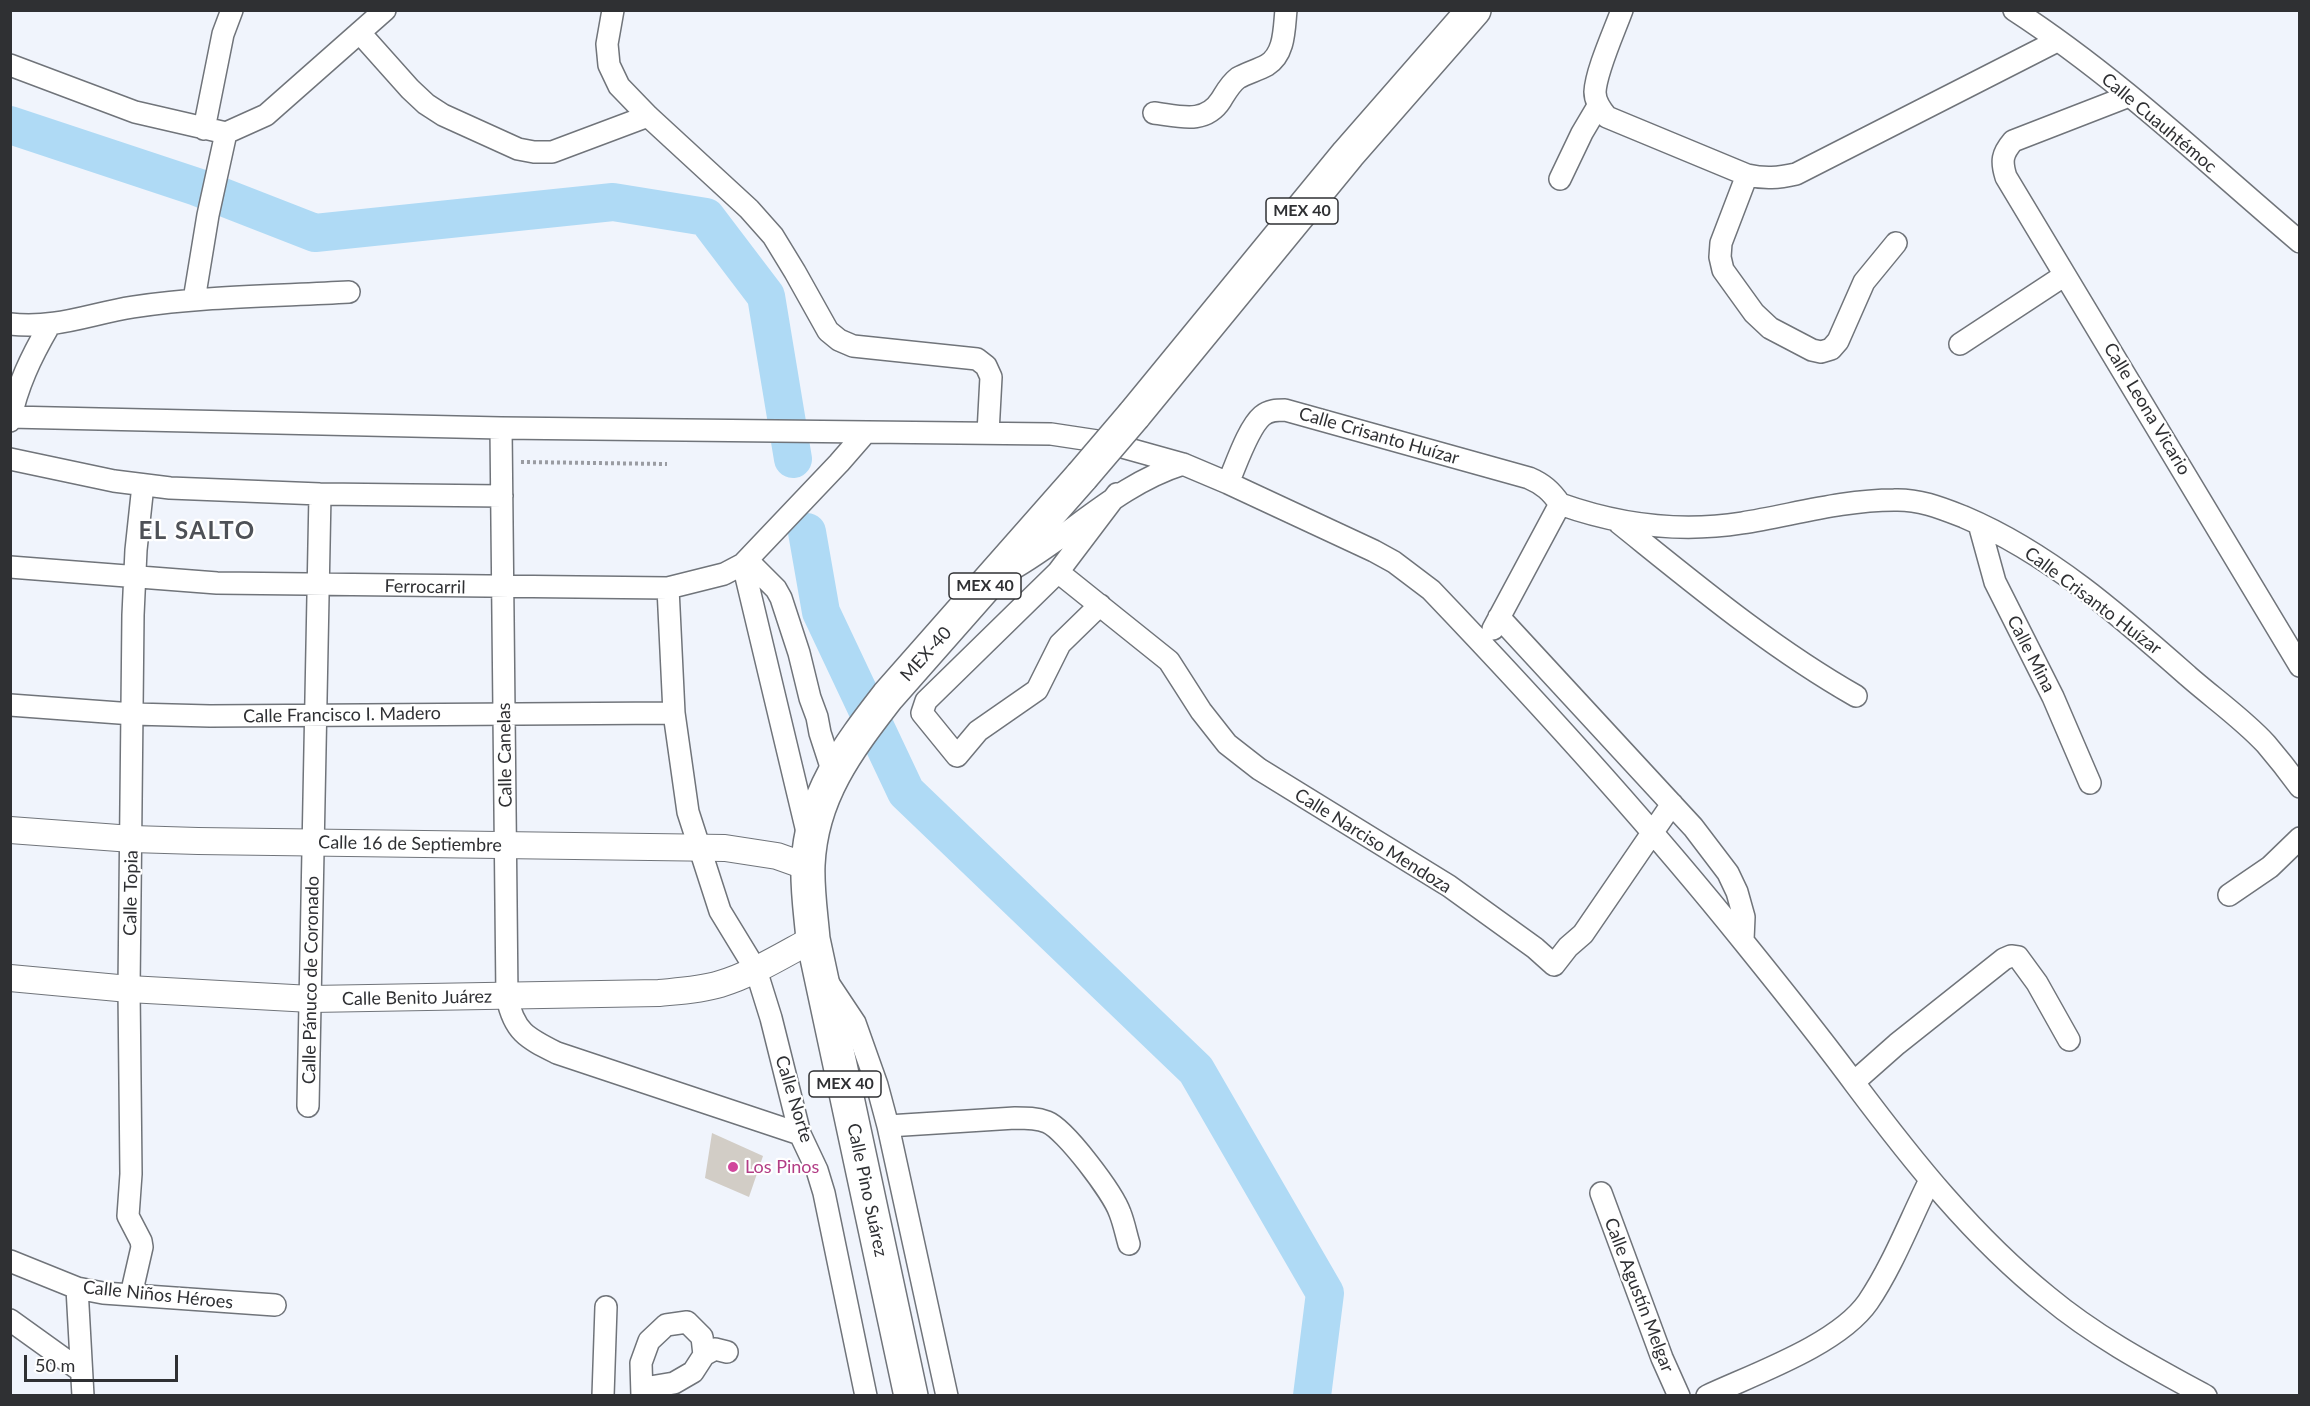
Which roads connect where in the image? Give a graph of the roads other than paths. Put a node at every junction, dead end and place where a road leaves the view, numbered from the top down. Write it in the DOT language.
graph roads {
  1 [pos="232,10"];
  2 [pos="386,10"];
  3 [pos="613,10"];
  4 [pos="1286,10"];
  5 [pos="1474,10"];
  6 [pos="1622,10"];
  7 [pos="2014,10"];
  8 [pos="360,33"];
  9 [pos="2057,41"];
  10 [pos="10,65"];
  11 [pos="2129,96"];
  12 [pos="1598,106"];
  13 [pos="1154,113"];
  14 [pos="648,116"];
  15 [pos="204,129"];
  16 [pos="226,133"];
  17 [pos="1747,175"];
  18 [pos="1560,178"];
  19 [pos="2300,242"];
  20 [pos="1896,243"];
  21 [pos="2066,275"];
  22 [pos="349,292"];
  23 [pos="194,300"];
  24 [pos="10,324"];
  25 [pos="49,326"];
  26 [pos="1960,344"];
  27 [pos="11,418"];
  28 [pos="501,428"];
  29 [pos="866,432"];
  30 [pos="988,433"];
  31 [pos="10,459"];
  32 [pos="1183,464"];
  33 [pos="1228,483"];
  34 [pos="143,485"];
  35 [pos="320,494"];
  36 [pos="1117,494"];
  37 [pos="502,496"];
  38 [pos="1560,504"];
  39 [pos="1616,520"];
  40 [pos="1979,524"];
  41 [pos="743,564"];
  42 [pos="10,567"];
  43 [pos="1058,572"];
  44 [pos="134,577"];
  45 [pos="994,577"];
  46 [pos="319,586"];
  47 [pos="504,588"];
  48 [pos="668,588"];
  49 [pos="1100,605"];
  50 [pos="1499,617"];
  51 [pos="1484,646"];
  52 [pos="2300,666"];
  53 [pos="1856,696"];
  54 [pos="10,705"];
  55 [pos="504,713"];
  56 [pos="674,713"];
  57 [pos="133,714"];
  58 [pos="317,714"];
  59 [pos="1600,725"];
  60 [pos="1577,749"];
  61 [pos="833,773"];
  62 [pos="2090,783"];
  63 [pos="2300,787"];
  64 [pos="1672,804"];
  65 [pos="10,830"];
  66 [pos="1652,832"];
  67 [pos="2300,838"];
  68 [pos="132,839"];
  69 [pos="314,843"];
  70 [pos="506,844"];
  71 [pos="698,848"];
  72 [pos="809,855"];
  73 [pos="2229,895"];
  74 [pos="813,939"];
  75 [pos="1743,940"];
  76 [pos="756,970"];
  77 [pos="820,973"];
  78 [pos="10,978"];
  79 [pos="129,989"];
  80 [pos="507,997"];
  81 [pos="311,999"];
  82 [pos="2069,1040"];
  83 [pos="1854,1082"];
  84 [pos="308,1106"];
  85 [pos="888,1126"];
  86 [pos="800,1134"];
  87 [pos="1930,1180"];
  88 [pos="1601,1193"];
  89 [pos="1129,1244"];
  90 [pos="10,1261"];
  91 [pos="77,1288"];
  92 [pos="131,1295"];
  93 [pos="275,1305"];
  94 [pos="606,1307"];
  95 [pos="10,1320"];
  96 [pos="727,1352"];
  97 [pos="704,1355"];
  98 [pos="81,1371"];
  99 [pos="643,1392"];
  100 [pos="83,1395"];
  101 [pos="603,1395"];
  102 [pos="866,1395"];
  103 [pos="911,1395"];
  104 [pos="946,1395"];
  105 [pos="1679,1395"];
  106 [pos="1707,1395"];
  107 [pos="2206,1395"];
  1 -- 15 [label="street"];
  2 -- 8 [label="street"];
  3 -- 14 [label="street"];
  4 -- 13 [label="street"];
  5 -- 45 [label="main road, MEX-40 / MEX 40, bridge"];
  6 -- 12 [label="street"];
  7 -- 9 [label="street, Calle Cuauhtémoc"];
  8 -- 14 [label="street"];
  8 -- 16 [label="street"];
  9 -- 11 [label="street, Calle Cuauhtémoc"];
  9 -- 17 [label="street"];
  10 -- 15 [label="street"];
  11 -- 19 [label="street, Calle Cuauhtémoc"];
  11 -- 21 [label="street, Calle Leona Vicario"];
  12 -- 17 [label="street"];
  12 -- 18 [label="street"];
  14 -- 30 [label="street"];
  15 -- 16 [label="street"];
  16 -- 23 [label="street"];
  17 -- 20 [label="street"];
  21 -- 26 [label="street"];
  21 -- 52 [label="street, Calle Leona Vicario"];
  22 -- 23 [label="street"];
  23 -- 25 [label="street"];
  24 -- 25 [label="street"];
  25 -- 27 [label="street"];
  27 -- 28 [label="street"];
  28 -- 29 [label="street"];
  28 -- 37 [label="street, Calle Canelas"];
  29 -- 30 [label="street"];
  29 -- 41 [label="street, Ferrocarril"];
  30 -- 32 [label="street"];
  31 -- 34 [label="street"];
  32 -- 33 [label="street"];
  32 -- 36 [label="street"];
  33 -- 38 [label="street, Calle Crisanto Huízar"];
  33 -- 51 [label="street"];
  34 -- 35 [label="street"];
  34 -- 44 [label="street, Calle Topia"];
  35 -- 37 [label="street"];
  35 -- 46 [label="street, Calle Pánuco de Coronado"];
  36 -- 43 [label="street"];
  36 -- 45 [label="street"];
  37 -- 47 [label="street, Calle Canelas"];
  38 -- 39 [label="street, Calle Crisanto Huízar"];
  38 -- 50 [label="street"];
  39 -- 40 [label="street, Calle Crisanto Huízar"];
  39 -- 53 [label="street"];
  40 -- 62 [label="street, Calle Mina"];
  40 -- 63 [label="street, Calle Crisanto Huízar"];
  41 -- 48 [label="street, Ferrocarril"];
  41 -- 61 [label="street"];
  41 -- 72 [label="street"];
  42 -- 44 [label="street, Ferrocarril"];
  43 -- 49 [label="street, Calle Narciso Mendoza"];
  43 -- 49 [label="street"];
  44 -- 46 [label="street, Ferrocarril"];
  44 -- 57 [label="street, Calle Topia"];
  45 -- 61 [label="main road, MEX-40 / MEX 40"];
  46 -- 47 [label="street, Ferrocarril"];
  46 -- 58 [label="street, Calle Pánuco de Coronado"];
  47 -- 48 [label="street, Ferrocarril"];
  47 -- 55 [label="street, Calle Canelas"];
  48 -- 56 [label="street"];
  49 -- 66 [label="street, Calle Narciso Mendoza"];
  50 -- 51 [label="street"];
  50 -- 59 [label="street"];
  51 -- 60 [label="street"];
  54 -- 57 [label="street, Calle Francisco I. Madero"];
  55 -- 56 [label="street, Calle Francisco I. Madero"];
  55 -- 58 [label="street, Calle Francisco I. Madero"];
  55 -- 70 [label="street, Calle Canelas"];
  56 -- 71 [label="street"];
  57 -- 58 [label="street, Calle Francisco I. Madero"];
  57 -- 68 [label="street, Calle Topia"];
  58 -- 69 [label="street, Calle Pánuco de Coronado"];
  59 -- 60 [label="street"];
  59 -- 64 [label="street"];
  60 -- 66 [label="street"];
  61 -- 72 [label="main road, Calle Pino Suárez / MEX 40"];
  64 -- 66 [label="street, Calle Narciso Mendoza"];
  64 -- 75 [label="street"];
  65 -- 68 [label="street, Calle 16 de Septiembre"];
  66 -- 75 [label="street"];
  67 -- 73 [label="street"];
  68 -- 69 [label="street, Calle 16 de Septiembre"];
  68 -- 79 [label="street, Calle Topia"];
  69 -- 70 [label="street, Calle 16 de Septiembre"];
  69 -- 81 [label="street, Calle Pánuco de Coronado"];
  70 -- 71 [label="street, Calle 16 de Septiembre"];
  70 -- 80 [label="street, Calle Canelas"];
  71 -- 72 [label="street, Calle 16 de Septiembre"];
  71 -- 76 [label="street, Calle Norte"];
  72 -- 74 [label="main road, Calle Pino Suárez / MEX 40"];
  74 -- 76 [label="street, Calle Benito Juárez"];
  74 -- 77 [label="main road, Calle Pino Suárez / MEX 40"];
  75 -- 83 [label="street"];
  76 -- 80 [label="street, Calle Benito Juárez"];
  76 -- 86 [label="street, Calle Norte"];
  77 -- 85 [label="street"];
  77 -- 103 [label="main road, Calle Pino Suárez / MEX 40"];
  78 -- 79 [label="street, Calle Benito Juárez"];
  79 -- 81 [label="street, Calle Benito Juárez"];
  79 -- 92 [label="street, Calle Topia"];
  80 -- 81 [label="street, Calle Benito Juárez"];
  80 -- 86 [label="street, Calle Canelas"];
  81 -- 84 [label="street, Calle Pánuco de Coronado"];
  82 -- 83 [label="street"];
  83 -- 87 [label="street"];
  85 -- 89 [label="street"];
  85 -- 104 [label="street"];
  86 -- 102 [label="street, Calle Norte"];
  87 -- 106 [label="street"];
  87 -- 107 [label="street"];
  88 -- 105 [label="street, Calle Agustín Melgar"];
  90 -- 91 [label="street, Calle Niños Héroes"];
  91 -- 92 [label="street, Calle Niños Héroes"];
  91 -- 98 [label="street"];
  92 -- 93 [label="street, Calle Niños Héroes"];
  94 -- 101 [label="street"];
  95 -- 98 [label="street"];
  96 -- 97 [label="street"];
  97 -- 99 [label="street"];
  97 -- 99 [label="street"];
  98 -- 100 [label="street"];
}
